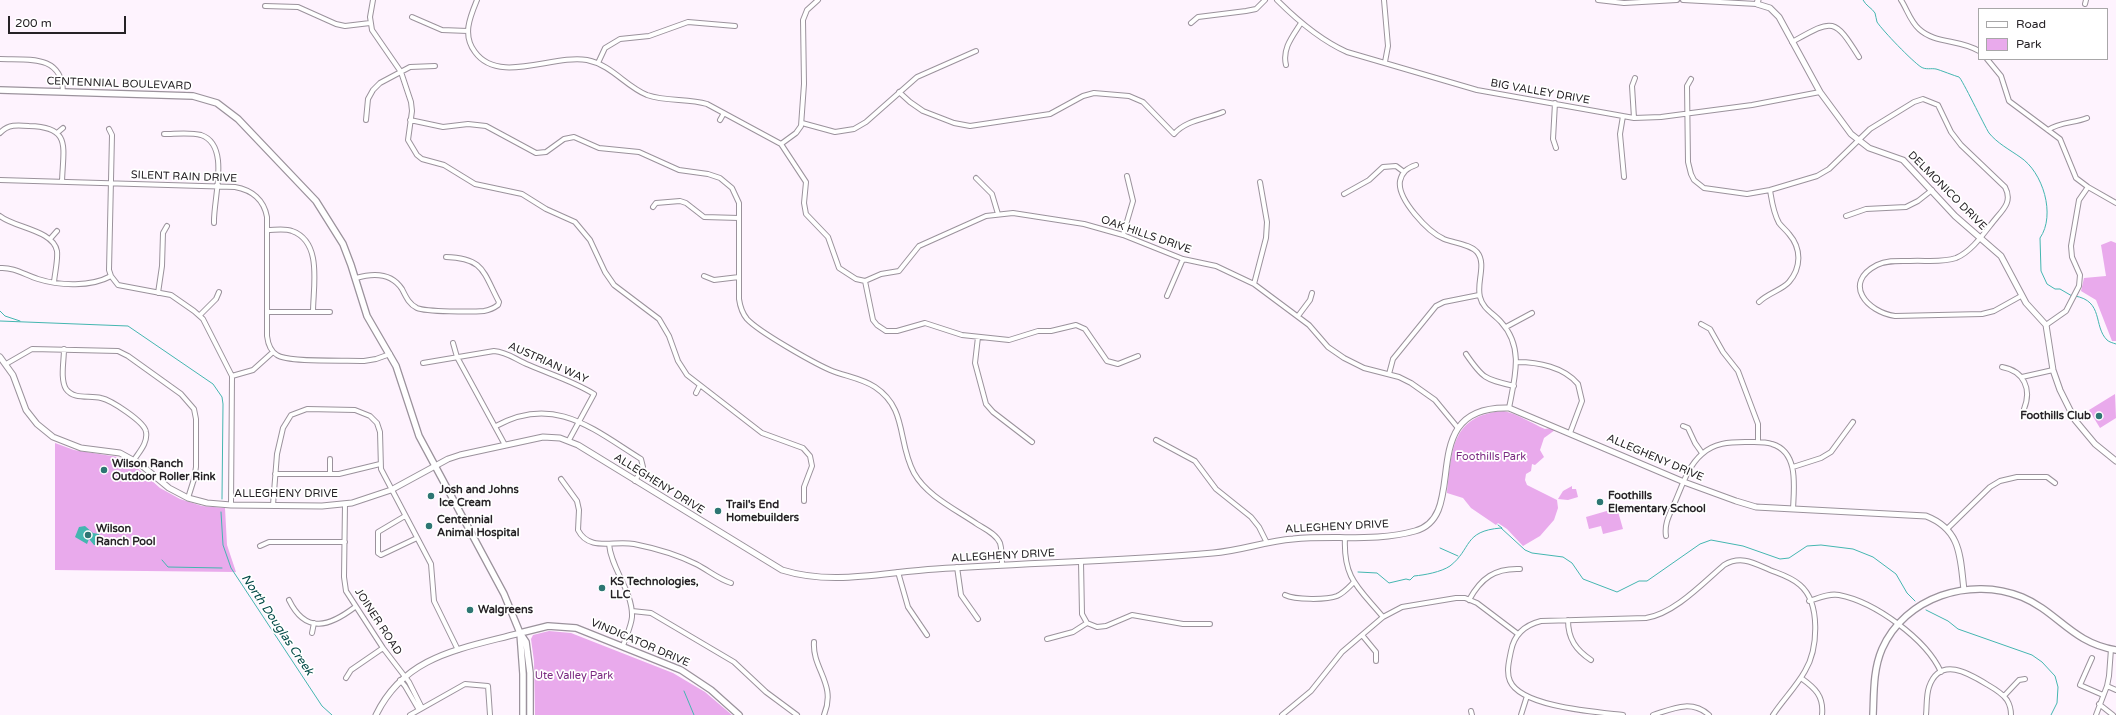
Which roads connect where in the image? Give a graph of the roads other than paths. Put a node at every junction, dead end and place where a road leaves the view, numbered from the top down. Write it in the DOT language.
graph roads {
  1 [pos="373,0"];
  2 [pos="477,0"];
  3 [pos="818,0"];
  4 [pos="1265,0"];
  5 [pos="1277,0"];
  6 [pos="1384,0"];
  7 [pos="1598,0"];
  8 [pos="1677,0"];
  9 [pos="1683,0"];
  10 [pos="1901,0"];
  11 [pos="1757,2"];
  12 [pos="264,6"];
  13 [pos="412,18"];
  14 [pos="1191,22"];
  15 [pos="370,23"];
  16 [pos="1301,23"];
  17 [pos="735,26"];
  18 [pos="468,31"];
  19 [pos="1792,42"];
  20 [pos="976,51"];
  21 [pos="1978,51"];
  22 [pos="1859,57"];
  23 [pos="0,59"];
  24 [pos="1989,60"];
  25 [pos="1385,62"];
  26 [pos="598,63"];
  27 [pos="1286,65"];
  28 [pos="435,66"];
  29 [pos="401,72"];
  30 [pos="1635,78"];
  31 [pos="1691,79"];
  32 [pos="0,90"];
  33 [pos="63,92"];
  34 [pos="899,92"];
  35 [pos="1820,92"];
  36 [pos="1555,103"];
  37 [pos="1223,112"];
  38 [pos="724,113"];
  39 [pos="1687,114"];
  40 [pos="1623,116"];
  41 [pos="1634,118"];
  42 [pos="2087,118"];
  43 [pos="366,120"];
  44 [pos="410,120"];
  45 [pos="720,120"];
  46 [pos="802,123"];
  47 [pos="63,128"];
  48 [pos="109,129"];
  49 [pos="2048,130"];
  50 [pos="0,132"];
  51 [pos="58,134"];
  52 [pos="164,134"];
  53 [pos="1858,141"];
  54 [pos="781,144"];
  55 [pos="1556,148"];
  56 [pos="1416,165"];
  57 [pos="1404,172"];
  58 [pos="1127,176"];
  59 [pos="1624,177"];
  60 [pos="976,178"];
  61 [pos="0,180"];
  62 [pos="62,182"];
  63 [pos="1260,182"];
  64 [pos="110,183"];
  65 [pos="217,186"];
  66 [pos="2088,187"];
  67 [pos="1770,190"];
  68 [pos="1932,190"];
  69 [pos="1344,194"];
  70 [pos="2116,203"];
  71 [pos="652,207"];
  72 [pos="998,214"];
  73 [pos="0,216"];
  74 [pos="1846,216"];
  75 [pos="739,218"];
  76 [pos="214,223"];
  77 [pos="167,226"];
  78 [pos="267,230"];
  79 [pos="57,231"];
  80 [pos="1123,234"];
  81 [pos="1980,237"];
  82 [pos="50,239"];
  83 [pos="446,258"];
  84 [pos="1183,259"];
  85 [pos="0,268"];
  86 [pos="111,276"];
  87 [pos="704,276"];
  88 [pos="739,277"];
  89 [pos="356,278"];
  90 [pos="865,281"];
  91 [pos="54,282"];
  92 [pos="1254,284"];
  93 [pos="219,292"];
  94 [pos="158,293"];
  95 [pos="1312,293"];
  96 [pos="1479,295"];
  97 [pos="1167,296"];
  98 [pos="2021,296"];
  99 [pos="1759,302"];
  100 [pos="498,305"];
  101 [pos="503,309"];
  102 [pos="267,312"];
  103 [pos="313,312"];
  104 [pos="330,312"];
  105 [pos="1532,313"];
  106 [pos="200,315"];
  107 [pos="1298,316"];
  108 [pos="1701,324"];
  109 [pos="2046,325"];
  110 [pos="260,326"];
  111 [pos="267,326"];
  112 [pos="1506,328"];
  113 [pos="978,336"];
  114 [pos="453,343"];
  115 [pos="64,349"];
  116 [pos="273,352"];
  117 [pos="390,354"];
  118 [pos="1466,354"];
  119 [pos="1138,356"];
  120 [pos="0,357"];
  121 [pos="458,357"];
  122 [pos="1517,362"];
  123 [pos="423,363"];
  124 [pos="6,364"];
  125 [pos="2002,367"];
  126 [pos="2053,370"];
  127 [pos="1389,374"];
  128 [pos="232,376"];
  129 [pos="2022,377"];
  130 [pos="1514,386"];
  131 [pos="700,387"];
  132 [pos="696,394"];
  133 [pos="1509,408"];
  134 [pos="2024,409"];
  135 [pos="287,410"];
  136 [pos="374,411"];
  137 [pos="291,415"];
  138 [pos="370,416"];
  139 [pos="580,421"];
  140 [pos="1853,422"];
  141 [pos="496,426"];
  142 [pos="1683,426"];
  143 [pos="1458,428"];
  144 [pos="1570,433"];
  145 [pos="569,440"];
  146 [pos="1156,440"];
  147 [pos="1032,442"];
  148 [pos="1758,442"];
  149 [pos="505,445"];
  150 [pos="1702,453"];
  151 [pos="330,459"];
  152 [pos="134,460"];
  153 [pos="2116,461"];
  154 [pos="380,464"];
  155 [pos="434,466"];
  156 [pos="1793,467"];
  157 [pos="275,474"];
  158 [pos="330,474"];
  159 [pos="561,479"];
  160 [pos="635,481"];
  161 [pos="1684,482"];
  162 [pos="2055,483"];
  163 [pos="391,490"];
  164 [pos="188,498"];
  165 [pos="804,502"];
  166 [pos="345,504"];
  167 [pos="231,505"];
  168 [pos="273,505"];
  169 [pos="1793,509"];
  170 [pos="405,516"];
  171 [pos="1947,529"];
  172 [pos="1666,536"];
  173 [pos="417,538"];
  174 [pos="1345,538"];
  175 [pos="345,542"];
  176 [pos="1266,543"];
  177 [pos="609,544"];
  178 [pos="260,546"];
  179 [pos="1081,562"];
  180 [pos="1002,564"];
  181 [pos="957,568"];
  182 [pos="1520,569"];
  183 [pos="898,572"];
  184 [pos="1354,582"];
  185 [pos="732,583"];
  186 [pos="1964,590"];
  187 [pos="1284,595"];
  188 [pos="290,600"];
  189 [pos="1469,600"];
  190 [pos="1809,601"];
  191 [pos="355,607"];
  192 [pos="632,611"];
  193 [pos="1383,618"];
  194 [pos="978,619"];
  195 [pos="1568,620"];
  196 [pos="1088,623"];
  197 [pos="314,624"];
  198 [pos="1210,624"];
  199 [pos="1898,625"];
  200 [pos="312,632"];
  201 [pos="520,633"];
  202 [pos="927,634"];
  203 [pos="1518,634"];
  204 [pos="1362,635"];
  205 [pos="1047,640"];
  206 [pos="814,642"];
  207 [pos="623,646"];
  208 [pos="383,648"];
  209 [pos="2114,649"];
  210 [pos="458,650"];
  211 [pos="2092,658"];
  212 [pos="1591,660"];
  213 [pos="1376,661"];
  214 [pos="1941,672"];
  215 [pos="404,676"];
  216 [pos="346,678"];
  217 [pos="1801,678"];
  218 [pos="2024,679"];
  219 [pos="399,680"];
  220 [pos="2106,686"];
  221 [pos="2116,690"];
  222 [pos="2103,695"];
  223 [pos="1527,696"];
  224 [pos="2004,696"];
  225 [pos="2099,704"];
  226 [pos="421,709"];
  227 [pos="1569,709"];
  228 [pos="376,715"];
  229 [pos="410,715"];
  230 [pos="490,715"];
  231 [pos="523,715"];
  232 [pos="530,715"];
  233 [pos="739,715"];
  234 [pos="797,715"];
  235 [pos="824,715"];
  236 [pos="1282,715"];
  237 [pos="1521,715"];
  238 [pos="1569,715"];
  239 [pos="1623,715"];
  240 [pos="1653,715"];
  241 [pos="1709,715"];
  242 [pos="1772,715"];
  243 [pos="1822,715"];
  244 [pos="1873,715"];
  245 [pos="1926,715"];
  246 [pos="2011,715"];
  247 [pos="2096,715"];
  248 [pos="2113,715"];
  1 -- 15 [label="street"];
  2 -- 18 [label="street"];
  3 -- 46 [label="street"];
  4 -- 14 [label="street"];
  5 -- 16 [label="street, BIG VALLEY DRIVE"];
  6 -- 25 [label="street"];
  7 -- 8 [label="street"];
  9 -- 11 [label="street, DELMONICO DRIVE"];
  10 -- 21 [label="street"];
  11 -- 19 [label="street, DELMONICO DRIVE"];
  12 -- 15 [label="street"];
  13 -- 18 [label="street"];
  15 -- 29 [label="street"];
  16 -- 25 [label="street, BIG VALLEY DRIVE"];
  16 -- 27 [label="street"];
  17 -- 26 [label="street"];
  18 -- 26 [label="street"];
  19 -- 22 [label="street"];
  19 -- 35 [label="street, DELMONICO DRIVE"];
  20 -- 34 [label="street"];
  23 -- 33 [label="street"];
  24 -- 49 [label="street"];
  25 -- 36 [label="street, BIG VALLEY DRIVE"];
  26 -- 38 [label="street"];
  28 -- 29 [label="street"];
  29 -- 43 [label="street"];
  29 -- 44 [label="street"];
  30 -- 41 [label="street"];
  31 -- 39 [label="street"];
  32 -- 33 [label="main road, CENTENNIAL BOULEVARD"];
  33 -- 89 [label="main road, CENTENNIAL BOULEVARD"];
  34 -- 37 [label="street"];
  34 -- 46 [label="street"];
  35 -- 39 [label="street, BIG VALLEY DRIVE"];
  35 -- 53 [label="street, DELMONICO DRIVE"];
  36 -- 40 [label="street, BIG VALLEY DRIVE"];
  36 -- 55 [label="street"];
  38 -- 45 [label="street"];
  38 -- 54 [label="street"];
  39 -- 41 [label="street, BIG VALLEY DRIVE"];
  39 -- 67 [label="street"];
  40 -- 41 [label="street, BIG VALLEY DRIVE"];
  40 -- 59 [label="street"];
  42 -- 49 [label="street"];
  44 -- 75 [label="street"];
  44 -- 131 [label="street"];
  46 -- 54 [label="street"];
  47 -- 51 [label="street"];
  48 -- 64 [label="street"];
  49 -- 66 [label="street"];
  50 -- 51 [label="street"];
  51 -- 62 [label="street"];
  52 -- 65 [label="street"];
  53 -- 67 [label="street"];
  53 -- 68 [label="street, DELMONICO DRIVE"];
  53 -- 81 [label="street"];
  54 -- 90 [label="street"];
  56 -- 57 [label="street"];
  57 -- 69 [label="street"];
  57 -- 96 [label="street"];
  58 -- 80 [label="street"];
  60 -- 72 [label="street"];
  61 -- 62 [label="street, SILENT RAIN DRIVE"];
  62 -- 64 [label="street, SILENT RAIN DRIVE"];
  63 -- 92 [label="street"];
  64 -- 65 [label="street, SILENT RAIN DRIVE"];
  64 -- 86 [label="street"];
  65 -- 76 [label="street"];
  65 -- 78 [label="street, SILENT RAIN DRIVE"];
  66 -- 70 [label="street"];
  66 -- 109 [label="street"];
  67 -- 99 [label="street"];
  68 -- 74 [label="street"];
  68 -- 81 [label="street, DELMONICO DRIVE"];
  71 -- 75 [label="street"];
  72 -- 80 [label="street, OAK HILLS DRIVE"];
  72 -- 90 [label="street, OAK HILLS DRIVE"];
  73 -- 82 [label="street"];
  75 -- 88 [label="street"];
  77 -- 94 [label="street"];
  78 -- 102 [label="street, SILENT RAIN DRIVE"];
  78 -- 103 [label="street"];
  79 -- 82 [label="street"];
  80 -- 84 [label="street, OAK HILLS DRIVE"];
  81 -- 98 [label="street, DELMONICO DRIVE"];
  81 -- 98 [label="street"];
  82 -- 91 [label="street"];
  83 -- 100 [label="street"];
  84 -- 92 [label="street, OAK HILLS DRIVE"];
  84 -- 97 [label="street"];
  85 -- 91 [label="street"];
  86 -- 91 [label="street"];
  86 -- 94 [label="street"];
  87 -- 88 [label="street"];
  88 -- 180 [label="street"];
  89 -- 100 [label="street"];
  89 -- 117 [label="main road, CENTENNIAL BOULEVARD"];
  90 -- 113 [label="street"];
  92 -- 107 [label="street, OAK HILLS DRIVE"];
  93 -- 106 [label="street"];
  94 -- 106 [label="street"];
  95 -- 107 [label="street"];
  96 -- 112 [label="street"];
  96 -- 127 [label="street"];
  98 -- 109 [label="street, DELMONICO DRIVE"];
  100 -- 101 [label="street"];
  102 -- 103 [label="street"];
  102 -- 111 [label="street, SILENT RAIN DRIVE"];
  103 -- 104 [label="street"];
  105 -- 112 [label="street"];
  106 -- 128 [label="street"];
  107 -- 127 [label="street, OAK HILLS DRIVE"];
  108 -- 148 [label="street"];
  109 -- 126 [label="street"];
  110 -- 111 [label="street"];
  111 -- 116 [label="street, SILENT RAIN DRIVE"];
  112 -- 122 [label="street"];
  113 -- 119 [label="street"];
  113 -- 147 [label="street"];
  114 -- 121 [label="street"];
  115 -- 124 [label="street"];
  115 -- 152 [label="street"];
  115 -- 164 [label="street"];
  116 -- 117 [label="street"];
  116 -- 128 [label="street"];
  117 -- 155 [label="main road, CENTENNIAL BOULEVARD"];
  118 -- 130 [label="street"];
  120 -- 124 [label="street, ALLEGHENY DRIVE"];
  121 -- 123 [label="street, AUSTRIAN WAY"];
  121 -- 139 [label="street, AUSTRIAN WAY"];
  121 -- 141 [label="street"];
  122 -- 130 [label="street"];
  122 -- 144 [label="street"];
  124 -- 152 [label="street, ALLEGHENY DRIVE"];
  125 -- 129 [label="street"];
  126 -- 129 [label="street"];
  126 -- 153 [label="street"];
  127 -- 143 [label="street, OAK HILLS DRIVE"];
  128 -- 167 [label="street"];
  129 -- 134 [label="street"];
  130 -- 133 [label="street"];
  131 -- 132 [label="street"];
  131 -- 165 [label="street"];
  133 -- 143 [label="street, ALLEGHENY DRIVE"];
  133 -- 144 [label="street, ALLEGHENY DRIVE"];
  135 -- 137 [label="street"];
  136 -- 138 [label="street"];
  137 -- 138 [label="street"];
  137 -- 157 [label="street"];
  138 -- 154 [label="street"];
  139 -- 141 [label="street"];
  139 -- 145 [label="street"];
  139 -- 160 [label="street"];
  140 -- 156 [label="street"];
  141 -- 149 [label="street"];
  142 -- 150 [label="street"];
  143 -- 174 [label="street, ALLEGHENY DRIVE"];
  144 -- 161 [label="street, ALLEGHENY DRIVE"];
  145 -- 149 [label="street, ALLEGHENY DRIVE"];
  145 -- 160 [label="street, ALLEGHENY DRIVE"];
  146 -- 176 [label="street"];
  148 -- 150 [label="street"];
  148 -- 156 [label="street"];
  149 -- 155 [label="street, ALLEGHENY DRIVE"];
  150 -- 161 [label="street"];
  151 -- 158 [label="street"];
  152 -- 164 [label="street, ALLEGHENY DRIVE"];
  154 -- 158 [label="street"];
  154 -- 163 [label="street"];
  155 -- 163 [label="street, ALLEGHENY DRIVE"];
  155 -- 201 [label="main road, CENTENNIAL BOULEVARD"];
  156 -- 169 [label="street"];
  157 -- 158 [label="street"];
  157 -- 168 [label="street"];
  159 -- 177 [label="street"];
  160 -- 183 [label="street, ALLEGHENY DRIVE"];
  161 -- 169 [label="street, ALLEGHENY DRIVE"];
  161 -- 172 [label="street"];
  162 -- 171 [label="street"];
  163 -- 166 [label="street, ALLEGHENY DRIVE"];
  163 -- 170 [label="street"];
  164 -- 167 [label="street, ALLEGHENY DRIVE"];
  166 -- 168 [label="street, ALLEGHENY DRIVE"];
  166 -- 175 [label="street, JOINER ROAD"];
  167 -- 168 [label="street, ALLEGHENY DRIVE"];
  169 -- 171 [label="street, ALLEGHENY DRIVE"];
  170 -- 173 [label="street"];
  170 -- 173 [label="street"];
  171 -- 186 [label="street, ALLEGHENY DRIVE"];
  173 -- 210 [label="street"];
  174 -- 176 [label="street, ALLEGHENY DRIVE"];
  174 -- 184 [label="street"];
  175 -- 178 [label="street"];
  175 -- 191 [label="street, JOINER ROAD"];
  176 -- 179 [label="street, ALLEGHENY DRIVE"];
  177 -- 185 [label="street"];
  177 -- 192 [label="street"];
  179 -- 180 [label="street, ALLEGHENY DRIVE"];
  179 -- 196 [label="street"];
  180 -- 181 [label="street, ALLEGHENY DRIVE"];
  181 -- 183 [label="street, ALLEGHENY DRIVE"];
  181 -- 194 [label="street"];
  182 -- 189 [label="street"];
  183 -- 202 [label="street"];
  184 -- 187 [label="street"];
  184 -- 193 [label="street"];
  186 -- 199 [label="main road"];
  186 -- 209 [label="main road"];
  188 -- 197 [label="street"];
  189 -- 193 [label="street"];
  189 -- 203 [label="street"];
  190 -- 195 [label="street"];
  190 -- 199 [label="street"];
  190 -- 217 [label="street"];
  191 -- 197 [label="street"];
  191 -- 208 [label="street, JOINER ROAD"];
  192 -- 207 [label="street"];
  192 -- 234 [label="street"];
  193 -- 204 [label="street"];
  195 -- 203 [label="street"];
  195 -- 212 [label="street"];
  196 -- 198 [label="street"];
  196 -- 205 [label="street"];
  197 -- 200 [label="street"];
  199 -- 214 [label="street"];
  199 -- 244 [label="main road"];
  201 -- 207 [label="main road, VINDICATOR DRIVE"];
  201 -- 210 [label="street"];
  201 -- 231 [label="main road, CENTENNIAL BOULEVARD"];
  201 -- 232 [label="main road, CENTENNIAL BOULEVARD"];
  203 -- 223 [label="street"];
  204 -- 213 [label="street"];
  204 -- 236 [label="street"];
  206 -- 235 [label="street"];
  207 -- 233 [label="main road, VINDICATOR DRIVE"];
  208 -- 215 [label="street, JOINER ROAD"];
  208 -- 216 [label="street"];
  209 -- 220 [label="street"];
  210 -- 215 [label="street"];
  211 -- 222 [label="street"];
  214 -- 224 [label="street"];
  214 -- 245 [label="street"];
  215 -- 219 [label="street"];
  215 -- 226 [label="street, JOINER ROAD"];
  217 -- 242 [label="street"];
  217 -- 243 [label="street"];
  218 -- 224 [label="street"];
  219 -- 226 [label="street"];
  219 -- 228 [label="street"];
  220 -- 221 [label="street"];
  220 -- 222 [label="street"];
  222 -- 225 [label="street"];
  223 -- 227 [label="street"];
  223 -- 237 [label="street"];
  224 -- 246 [label="street"];
  225 -- 247 [label="street"];
  225 -- 248 [label="street"];
  226 -- 229 [label="street"];
  226 -- 230 [label="street"];
  227 -- 238 [label="street"];
  227 -- 239 [label="street"];
  240 -- 241 [label="street"];
}
